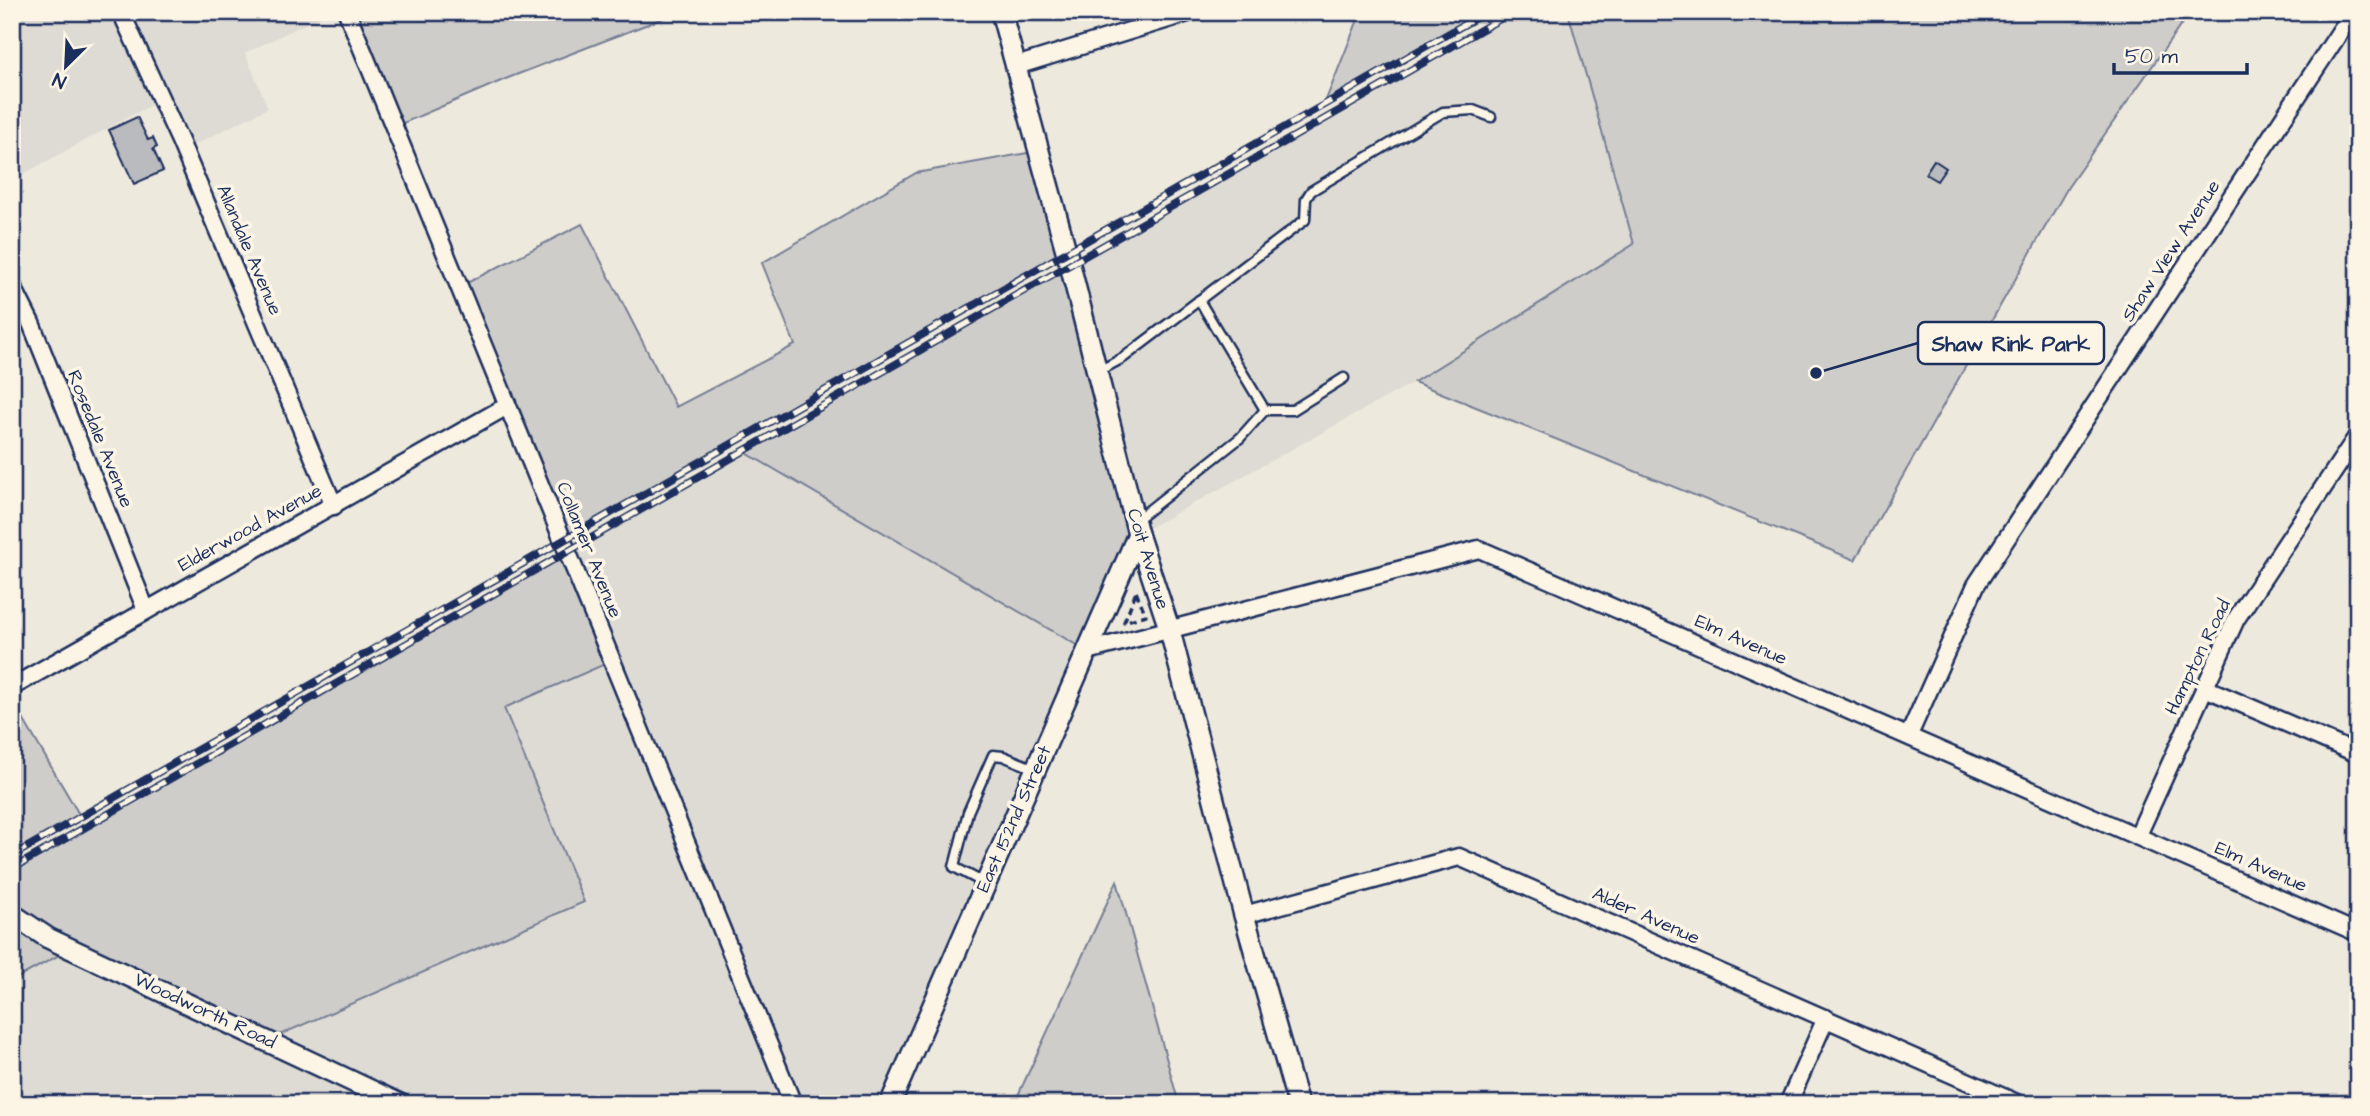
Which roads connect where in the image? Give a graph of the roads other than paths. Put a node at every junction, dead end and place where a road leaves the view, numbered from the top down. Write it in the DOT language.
graph roads {
  1 [pos="121,12"];
  2 [pos="347,12"];
  3 [pos="1001,12"];
  4 [pos="1191,12"];
  5 [pos="2353,12"];
  6 [pos="1016,66"];
  7 [pos="1491,117"];
  8 [pos="12,285"];
  9 [pos="1199,300"];
  10 [pos="1097,372"];
  11 [pos="1344,378"];
  12 [pos="507,406"];
  13 [pos="1265,410"];
  14 [pos="2358,435"];
  15 [pos="334,506"];
  16 [pos="1137,527"];
  17 [pos="146,610"];
  18 [pos="1170,631"];
  19 [pos="1087,651"];
  20 [pos="12,687"];
  21 [pos="2205,688"];
  22 [pos="1909,735"];
  23 [pos="2358,754"];
  24 [pos="1036,769"];
  25 [pos="2138,835"];
  26 [pos="986,884"];
  27 [pos="12,914"];
  28 [pos="1244,915"];
  29 [pos="2358,933"];
  30 [pos="1826,1018"];
  31 [pos="400,1104"];
  32 [pos="793,1104"];
  33 [pos="890,1104"];
  34 [pos="1298,1104"];
  35 [pos="1788,1104"];
  36 [pos="2019,1104"];
  1 -- 15 [label="street, Allandale Avenue"];
  2 -- 12 [label="street, Collamer Avenue"];
  3 -- 6 [label="street, Coit Avenue"];
  4 -- 6 [label="street"];
  5 -- 22 [label="street, Shaw View Avenue"];
  6 -- 10 [label="street, Coit Avenue"];
  7 -- 9 [label="lane"];
  8 -- 17 [label="street, Rosedale Avenue"];
  9 -- 10 [label="lane"];
  9 -- 13 [label="lane"];
  10 -- 16 [label="street, Coit Avenue"];
  11 -- 13 [label="lane"];
  12 -- 15 [label="street, Elderwood Avenue"];
  12 -- 32 [label="street, Collamer Avenue"];
  13 -- 16 [label="lane"];
  14 -- 21 [label="street, Hampton Road"];
  15 -- 17 [label="street, Elderwood Avenue"];
  16 -- 18 [label="street, Coit Avenue"];
  16 -- 19 [label="street, East 152nd Street"];
  17 -- 20 [label="street, Elderwood Avenue"];
  18 -- 19 [label="street, Elm Avenue"];
  18 -- 22 [label="street, Elm Avenue"];
  18 -- 28 [label="street, Coit Avenue"];
  19 -- 24 [label="street, East 152nd Street"];
  21 -- 23 [label="street"];
  21 -- 25 [label="street, Hampton Road"];
  22 -- 25 [label="street, Elm Avenue"];
  24 -- 26 [label="street, East 152nd Street"];
  24 -- 26 [label="lane"];
  25 -- 29 [label="street, Elm Avenue"];
  26 -- 33 [label="street, East 152nd Street"];
  27 -- 31 [label="street, Woodworth Road"];
  28 -- 30 [label="street, Alder Avenue"];
  28 -- 34 [label="street, Coit Avenue"];
  30 -- 35 [label="street"];
  30 -- 36 [label="street, Alder Avenue"];
}
